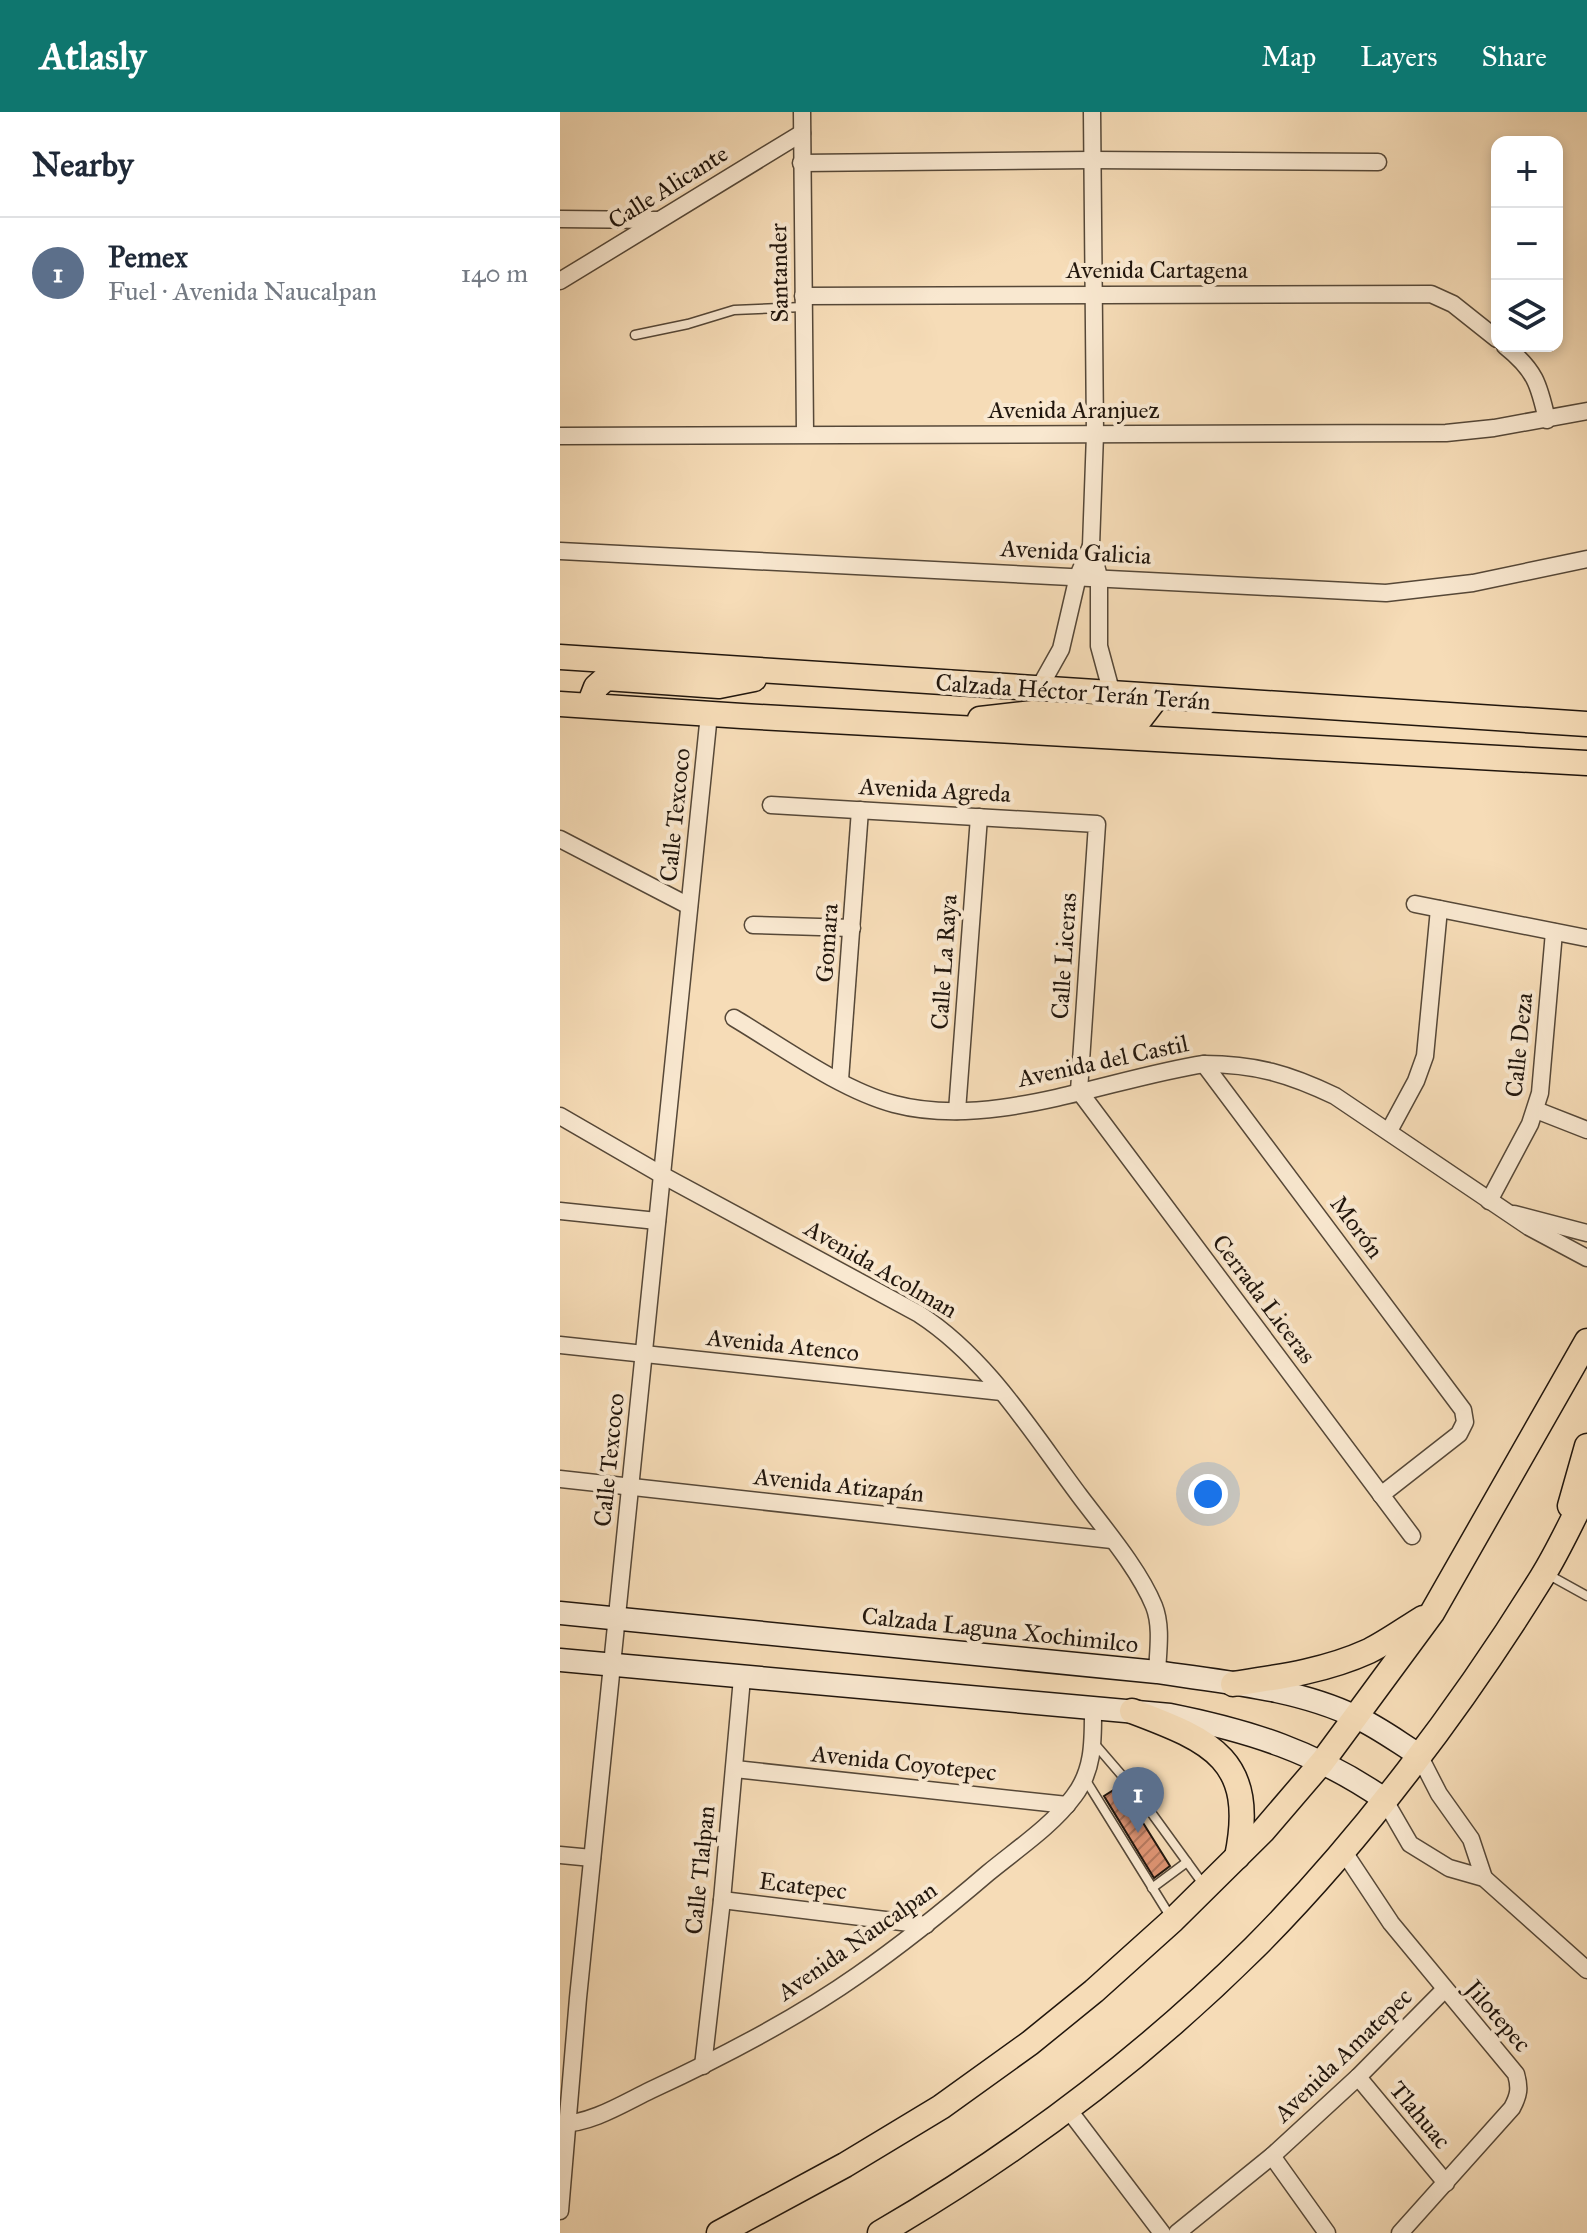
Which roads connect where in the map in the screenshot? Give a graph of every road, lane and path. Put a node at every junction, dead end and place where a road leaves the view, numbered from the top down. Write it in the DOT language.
graph roads {
  1 [pos="802,112"];
  2 [pos="1092,112"];
  3 [pos="802,133"];
  4 [pos="1092,160"];
  5 [pos="1378,162"];
  6 [pos="801,163"];
  7 [pos="560,219"];
  8 [pos="660,220"];
  9 [pos="560,281"];
  10 [pos="1093,294"];
  11 [pos="803,301"];
  12 [pos="1491,334"];
  13 [pos="635,335"];
  14 [pos="1512,352"];
  15 [pos="1587,411"];
  16 [pos="1547,420"];
  17 [pos="805,433"];
  18 [pos="1095,434"];
  19 [pos="560,436"];
  20 [pos="1091,546"];
  21 [pos="560,551"];
  22 [pos="1587,559"];
  23 [pos="1078,576"];
  24 [pos="1099,577"];
  25 [pos="560,657"];
  26 [pos="784,672"];
  27 [pos="1038,690"];
  28 [pos="1112,694"];
  29 [pos="1157,697"];
  30 [pos="560,704"];
  31 [pos="589,705"];
  32 [pos="709,714"];
  33 [pos="1587,724"];
  34 [pos="930,726"];
  35 [pos="1587,763"];
  36 [pos="771,805"];
  37 [pos="860,810"];
  38 [pos="979,817"];
  39 [pos="1097,824"];
  40 [pos="560,839"];
  41 [pos="1415,904"];
  42 [pos="689,906"];
  43 [pos="1439,909"];
  44 [pos="753,925"];
  45 [pos="852,928"];
  46 [pos="1554,932"];
  47 [pos="1586,938"];
  48 [pos="734,1018"];
  49 [pos="1204,1064"];
  50 [pos="840,1080"];
  51 [pos="1079,1091"];
  52 [pos="1536,1110"];
  53 [pos="957,1111"];
  54 [pos="560,1116"];
  55 [pos="1587,1130"];
  56 [pos="1389,1131"];
  57 [pos="662,1175"];
  58 [pos="1489,1201"];
  59 [pos="560,1211"];
  60 [pos="1513,1214"];
  61 [pos="657,1221"];
  62 [pos="1587,1233"];
  63 [pos="1587,1258"];
  64 [pos="1587,1341"];
  65 [pos="560,1345"];
  66 [pos="644,1354"];
  67 [pos="1002,1392"];
  68 [pos="1587,1446"];
  69 [pos="560,1479"];
  70 [pos="631,1486"];
  71 [pos="1587,1492"];
  72 [pos="1381,1495"];
  73 [pos="1412,1536"];
  74 [pos="1563,1536"];
  75 [pos="1112,1540"];
  76 [pos="1544,1573"];
  77 [pos="1587,1596"];
  78 [pos="560,1613"];
  79 [pos="1432,1613"];
  80 [pos="617,1618"];
  81 [pos="560,1660"];
  82 [pos="613,1665"];
  83 [pos="1157,1672"];
  84 [pos="742,1678"];
  85 [pos="1233,1684"];
  86 [pos="1093,1709"];
  87 [pos="1132,1711"];
  88 [pos="1356,1717"];
  89 [pos="1093,1742"];
  90 [pos="1419,1755"];
  91 [pos="1323,1761"];
  92 [pos="735,1769"];
  93 [pos="1085,1779"];
  94 [pos="1384,1799"];
  95 [pos="1067,1805"];
  96 [pos="1342,1849"];
  97 [pos="560,1855"];
  98 [pos="1237,1857"];
  99 [pos="592,1858"];
  100 [pos="1187,1862"];
  101 [pos="1484,1878"];
  102 [pos="1152,1888"];
  103 [pos="1205,1888"];
  104 [pos="722,1900"];
  105 [pos="1173,1920"];
  106 [pos="926,1925"];
  107 [pos="1587,1970"];
  108 [pos="1444,1990"];
  109 [pos="560,1996"];
  110 [pos="578,1998"];
  111 [pos="703,2066"];
  112 [pos="1358,2077"];
  113 [pos="1068,2109"];
  114 [pos="563,2124"];
  115 [pos="1272,2156"];
  116 [pos="1446,2183"];
  117 [pos="560,2211"];
  118 [pos="719,2233"];
  119 [pos="880,2233"];
  120 [pos="1162,2233"];
  121 [pos="1177,2233"];
  122 [pos="1327,2233"];
  123 [pos="1400,2233"];
  1 -- 3 [label="street, Santander"];
  2 -- 4 [label="street"];
  3 -- 6 [label="street, Santander"];
  3 -- 8 [label="street, Calle Alicante"];
  4 -- 5 [label="street"];
  4 -- 6 [label="street"];
  4 -- 10 [label="street"];
  6 -- 11 [label="street, Santander"];
  7 -- 8 [label="street"];
  8 -- 9 [label="street, Calle Alicante"];
  10 -- 11 [label="street, Avenida Cartagena"];
  10 -- 12 [label="street, Avenida Cartagena"];
  10 -- 18 [label="street"];
  11 -- 13 [label="lane"];
  11 -- 17 [label="street, Santander"];
  14 -- 16 [label="street"];
  15 -- 16 [label="street, Avenida Aranjuez"];
  16 -- 18 [label="street, Avenida Aranjuez"];
  17 -- 18 [label="street, Avenida Aranjuez"];
  17 -- 19 [label="street, Avenida Aranjuez"];
  18 -- 20 [label="street"];
  20 -- 23 [label="street"];
  20 -- 24 [label="street"];
  21 -- 23 [label="street, Avenida Galicia"];
  22 -- 24 [label="street, Avenida Galicia"];
  23 -- 24 [label="street, Avenida Galicia"];
  23 -- 27 [label="street"];
  24 -- 28 [label="street"];
  25 -- 26 [label="main road, Calzada Héctor Terán Terán"];
  26 -- 27 [label="main road, Calzada Héctor Terán Terán"];
  26 -- 31 [label="main road"];
  27 -- 28 [label="main road, Calzada Héctor Terán Terán"];
  28 -- 29 [label="main road, Calzada Héctor Terán Terán"];
  29 -- 33 [label="main road, Calzada Héctor Terán Terán"];
  29 -- 34 [label="main road"];
  30 -- 31 [label="main road, Calzada Héctor Terán Terán"];
  31 -- 32 [label="main road, Calzada Héctor Terán Terán"];
  32 -- 34 [label="main road, Calzada Héctor Terán Terán"];
  32 -- 42 [label="street, Calle Texcoco"];
  34 -- 35 [label="main road, Calzada Héctor Terán Terán"];
  36 -- 37 [label="street, Avenida Agreda"];
  37 -- 38 [label="street, Avenida Agreda"];
  37 -- 45 [label="street, Gomara"];
  38 -- 39 [label="street, Avenida Agreda"];
  38 -- 53 [label="street, Calle La Raya"];
  39 -- 51 [label="street, Calle Liceras"];
  40 -- 42 [label="street"];
  41 -- 43 [label="street"];
  42 -- 57 [label="street, Calle Texcoco"];
  43 -- 46 [label="street"];
  43 -- 56 [label="street"];
  44 -- 45 [label="street"];
  45 -- 50 [label="street, Gomara"];
  46 -- 47 [label="street"];
  46 -- 52 [label="street, Calle Deza"];
  48 -- 50 [label="street, Avenida del Castil"];
  49 -- 51 [label="street, Avenida del Castil"];
  49 -- 56 [label="street, Avenida del Castil"];
  49 -- 72 [label="street, Morón"];
  50 -- 53 [label="street, Avenida del Castil"];
  51 -- 53 [label="street, Avenida del Castil"];
  51 -- 72 [label="street, Cerrada Liceras"];
  52 -- 55 [label="street"];
  52 -- 58 [label="street, Calle Deza"];
  54 -- 57 [label="street, Avenida Acolman"];
  56 -- 58 [label="street, Avenida del Castil"];
  57 -- 61 [label="street, Calle Texcoco"];
  57 -- 67 [label="street, Avenida Acolman"];
  58 -- 60 [label="street, Avenida del Castil"];
  59 -- 61 [label="street"];
  60 -- 62 [label="street, Avenida del Castil"];
  60 -- 63 [label="street, Avenida del Castil"];
  61 -- 66 [label="street, Calle Texcoco"];
  64 -- 79 [label="main road"];
  65 -- 66 [label="street, Avenida Atenco"];
  66 -- 67 [label="street, Avenida Atenco"];
  66 -- 70 [label="street, Calle Texcoco"];
  67 -- 75 [label="street, Avenida Acolman"];
  68 -- 74 [label="main road"];
  69 -- 70 [label="street, Avenida Atizapán"];
  70 -- 75 [label="street, Avenida Atizapán"];
  70 -- 80 [label="street, Calle Texcoco"];
  71 -- 74 [label="main road"];
  72 -- 73 [label="street, Cerrada Liceras"];
  74 -- 76 [label="main road"];
  75 -- 83 [label="street, Avenida Acolman"];
  76 -- 77 [label="lane"];
  76 -- 90 [label="main road"];
  78 -- 80 [label="main road, Calzada Laguna Xochimilco"];
  79 -- 85 [label="main road"];
  79 -- 88 [label="main road"];
  80 -- 82 [label="street, Calle Texcoco"];
  80 -- 83 [label="main road, Calzada Laguna Xochimilco"];
  81 -- 82 [label="main road"];
  82 -- 84 [label="main road"];
  82 -- 99 [label="street, Calle Texcoco"];
  83 -- 85 [label="main road, Calzada Laguna Xochimilco"];
  84 -- 86 [label="main road"];
  84 -- 92 [label="street, Calle Tlalpan"];
  85 -- 88 [label="main road, Calzada Laguna Xochimilco"];
  86 -- 87 [label="main road"];
  86 -- 89 [label="street, Avenida Naucalpan"];
  87 -- 91 [label="main road"];
  87 -- 98 [label="main road"];
  88 -- 90 [label="main road, Calzada Laguna Xochimilco"];
  88 -- 91 [label="main road"];
  89 -- 93 [label="street, Avenida Naucalpan"];
  89 -- 100 [label="lane"];
  90 -- 94 [label="main road"];
  90 -- 101 [label="street"];
  91 -- 94 [label="main road"];
  91 -- 98 [label="main road"];
  92 -- 95 [label="street, Avenida Coyotepec"];
  92 -- 104 [label="street, Calle Tlalpan"];
  93 -- 95 [label="street, Avenida Naucalpan"];
  93 -- 102 [label="lane"];
  94 -- 96 [label="main road"];
  94 -- 101 [label="street"];
  95 -- 106 [label="street, Avenida Naucalpan"];
  96 -- 108 [label="street, Avenida Amatepec"];
  96 -- 113 [label="main road"];
  97 -- 99 [label="street"];
  98 -- 103 [label="main road"];
  99 -- 110 [label="street, Calle Texcoco"];
  100 -- 102 [label="lane"];
  100 -- 103 [label="lane"];
  101 -- 107 [label="street"];
  102 -- 105 [label="lane"];
  103 -- 105 [label="main road"];
  104 -- 106 [label="street, Ecatepec"];
  104 -- 111 [label="street, Calle Tlalpan"];
  105 -- 118 [label="main road"];
  106 -- 111 [label="street, Avenida Naucalpan"];
  108 -- 112 [label="street, Avenida Amatepec"];
  108 -- 116 [label="street, Jilotepec"];
  109 -- 110 [label="street"];
  110 -- 114 [label="street, Calle Texcoco"];
  111 -- 114 [label="street, Avenida Naucalpan"];
  112 -- 115 [label="street, Avenida Amatepec"];
  112 -- 116 [label="street, Tlahuac"];
  113 -- 119 [label="main road"];
  113 -- 120 [label="street"];
  114 -- 117 [label="street, Calle Texcoco"];
  115 -- 121 [label="street, Avenida Amatepec"];
  115 -- 122 [label="street"];
  116 -- 123 [label="street"];
}
